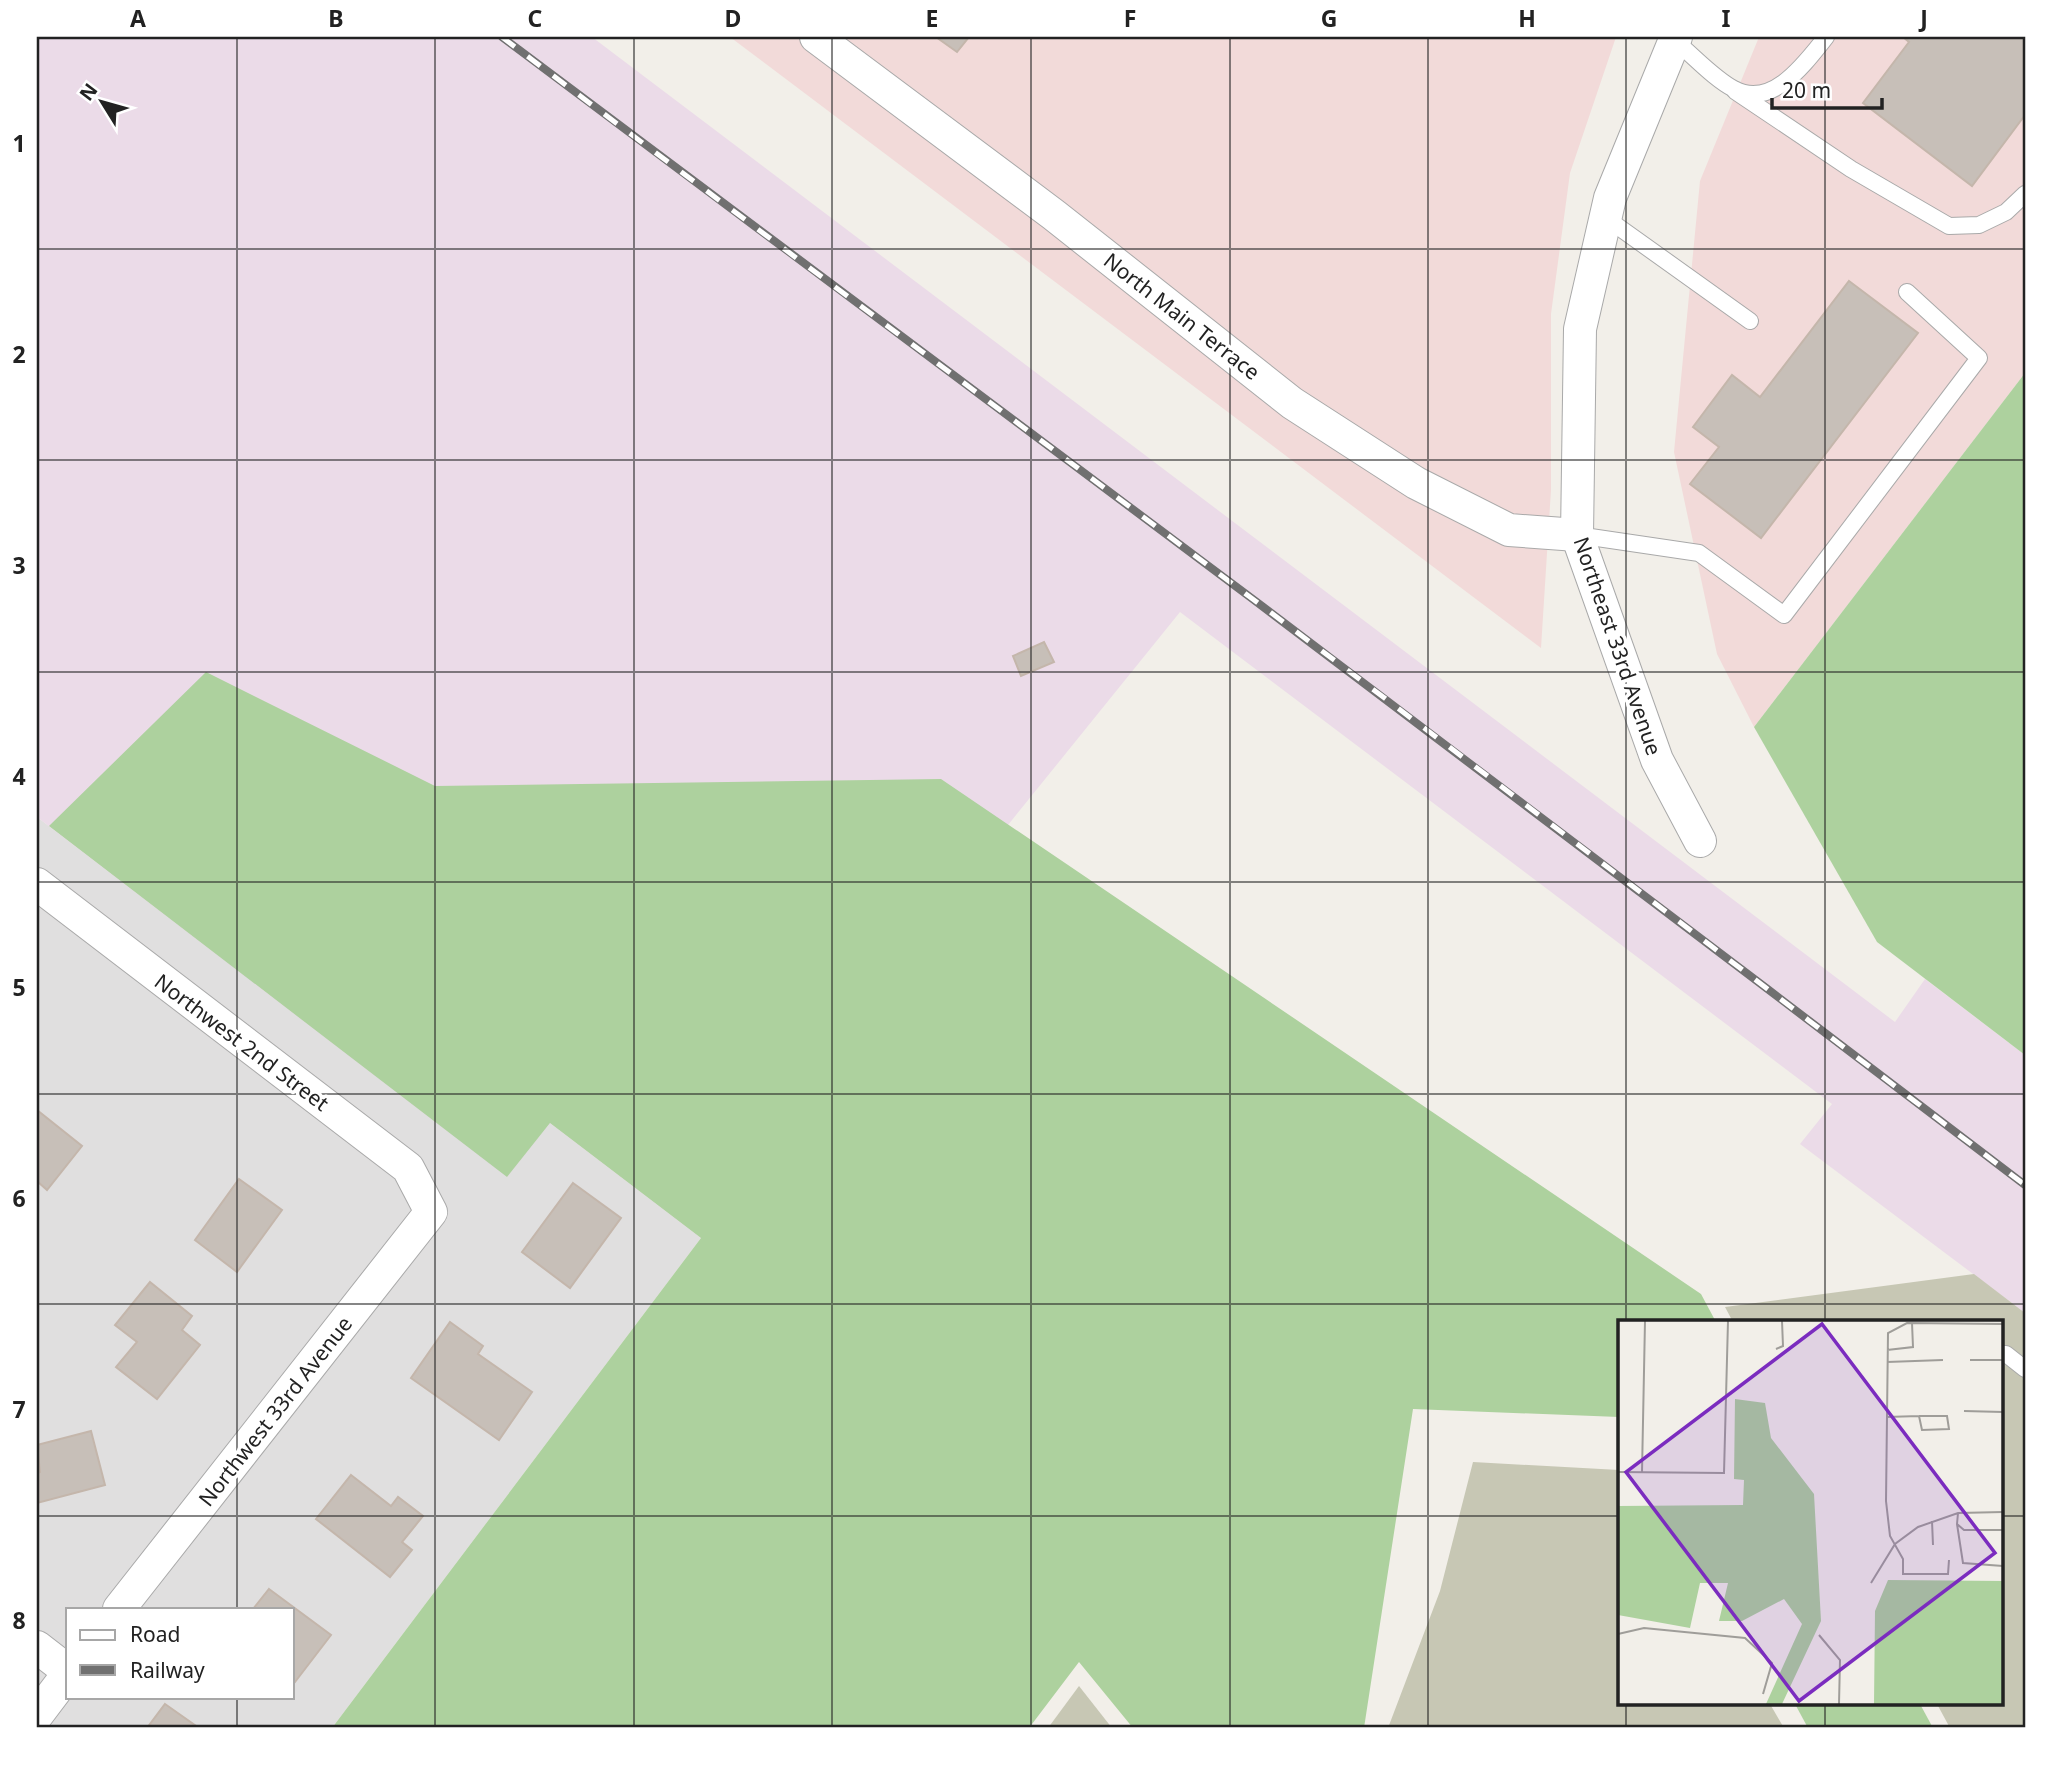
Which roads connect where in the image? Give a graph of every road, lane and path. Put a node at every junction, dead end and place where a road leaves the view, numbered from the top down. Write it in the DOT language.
graph roads {
  1 [pos="816,37"];
  2 [pos="1826,37"];
  3 [pos="1675,38"];
  4 [pos="1735,91"];
  5 [pos="2025,194"];
  6 [pos="1606,218"];
  7 [pos="1907,292"];
  8 [pos="1750,321"];
  9 [pos="1577,535"];
  10 [pos="1700,841"];
  11 [pos="37,884"];
  12 [pos="431,1212"];
  13 [pos="2002,1354"];
  14 [pos="2025,1369"];
  15 [pos="120,1608"];
  16 [pos="37,1647"];
  17 [pos="66,1671"];
  18 [pos="66,1676"];
  19 [pos="37,1715"];
  1 -- 9 [label="street, North Main Terrace"];
  2 -- 4 [label="lane"];
  3 -- 4 [label="lane"];
  3 -- 6 [label="street, Northeast 33rd Avenue"];
  4 -- 5 [label="lane"];
  6 -- 8 [label="lane"];
  6 -- 9 [label="street, Northeast 33rd Avenue"];
  7 -- 9 [label="lane"];
  9 -- 10 [label="street, Northeast 33rd Avenue"];
  11 -- 12 [label="street, Northwest 2nd Street"];
  12 -- 15 [label="street, Northwest 33rd Avenue"];
  13 -- 14 [label="lane"];
  16 -- 17 [label="street"];
  18 -- 19 [label="street"];
}
